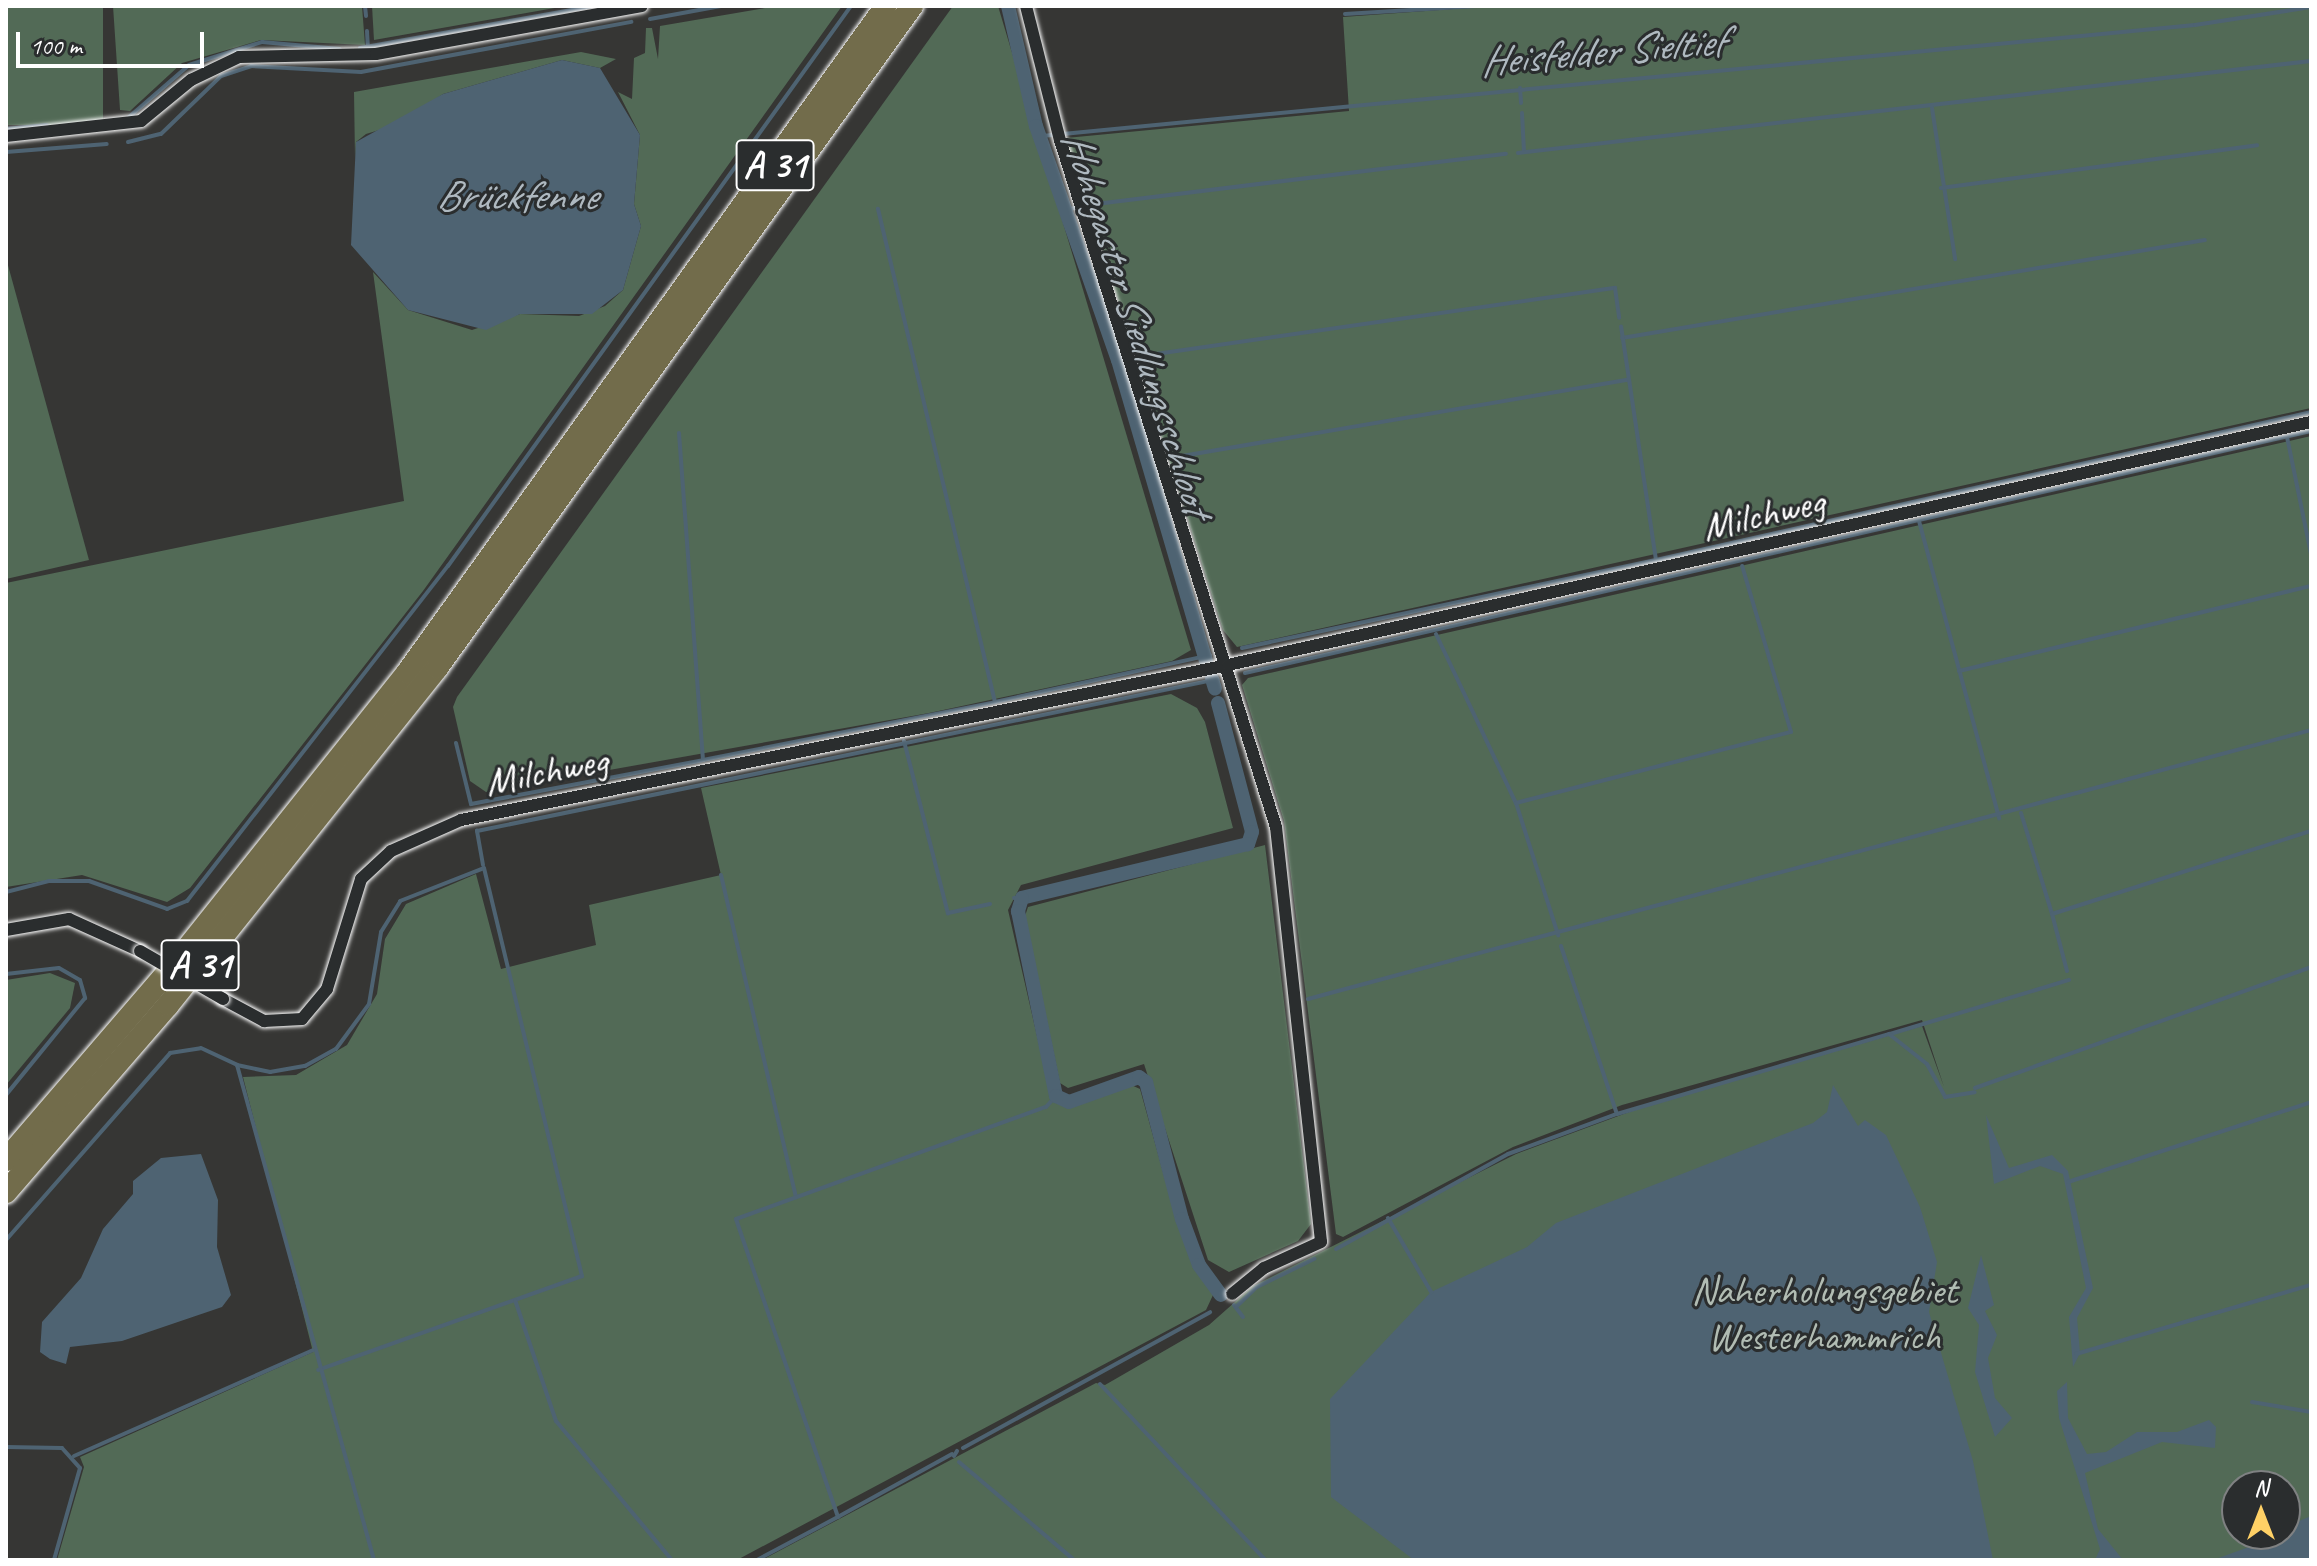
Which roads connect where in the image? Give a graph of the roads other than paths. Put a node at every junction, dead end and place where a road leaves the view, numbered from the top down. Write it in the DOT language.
graph roads {
  1 [pos="642,6"];
  2 [pos="886,6"];
  3 [pos="912,6"];
  4 [pos="1026,6"];
  5 [pos="6,136"];
  6 [pos="2311,422"];
  7 [pos="1228,665"];
  8 [pos="6,930"];
  9 [pos="6,1160"];
  10 [pos="6,1192"];
  11 [pos="1232,1294"];
  1 -- 5 [label="street"];
  2 -- 9 [label="highway, A 31"];
  3 -- 10 [label="highway, A 31"];
  4 -- 7 [label="street"];
  6 -- 7 [label="street, Milchweg"];
  7 -- 8 [label="street, Milchweg, bridge"];
  7 -- 11 [label="street"];
}
